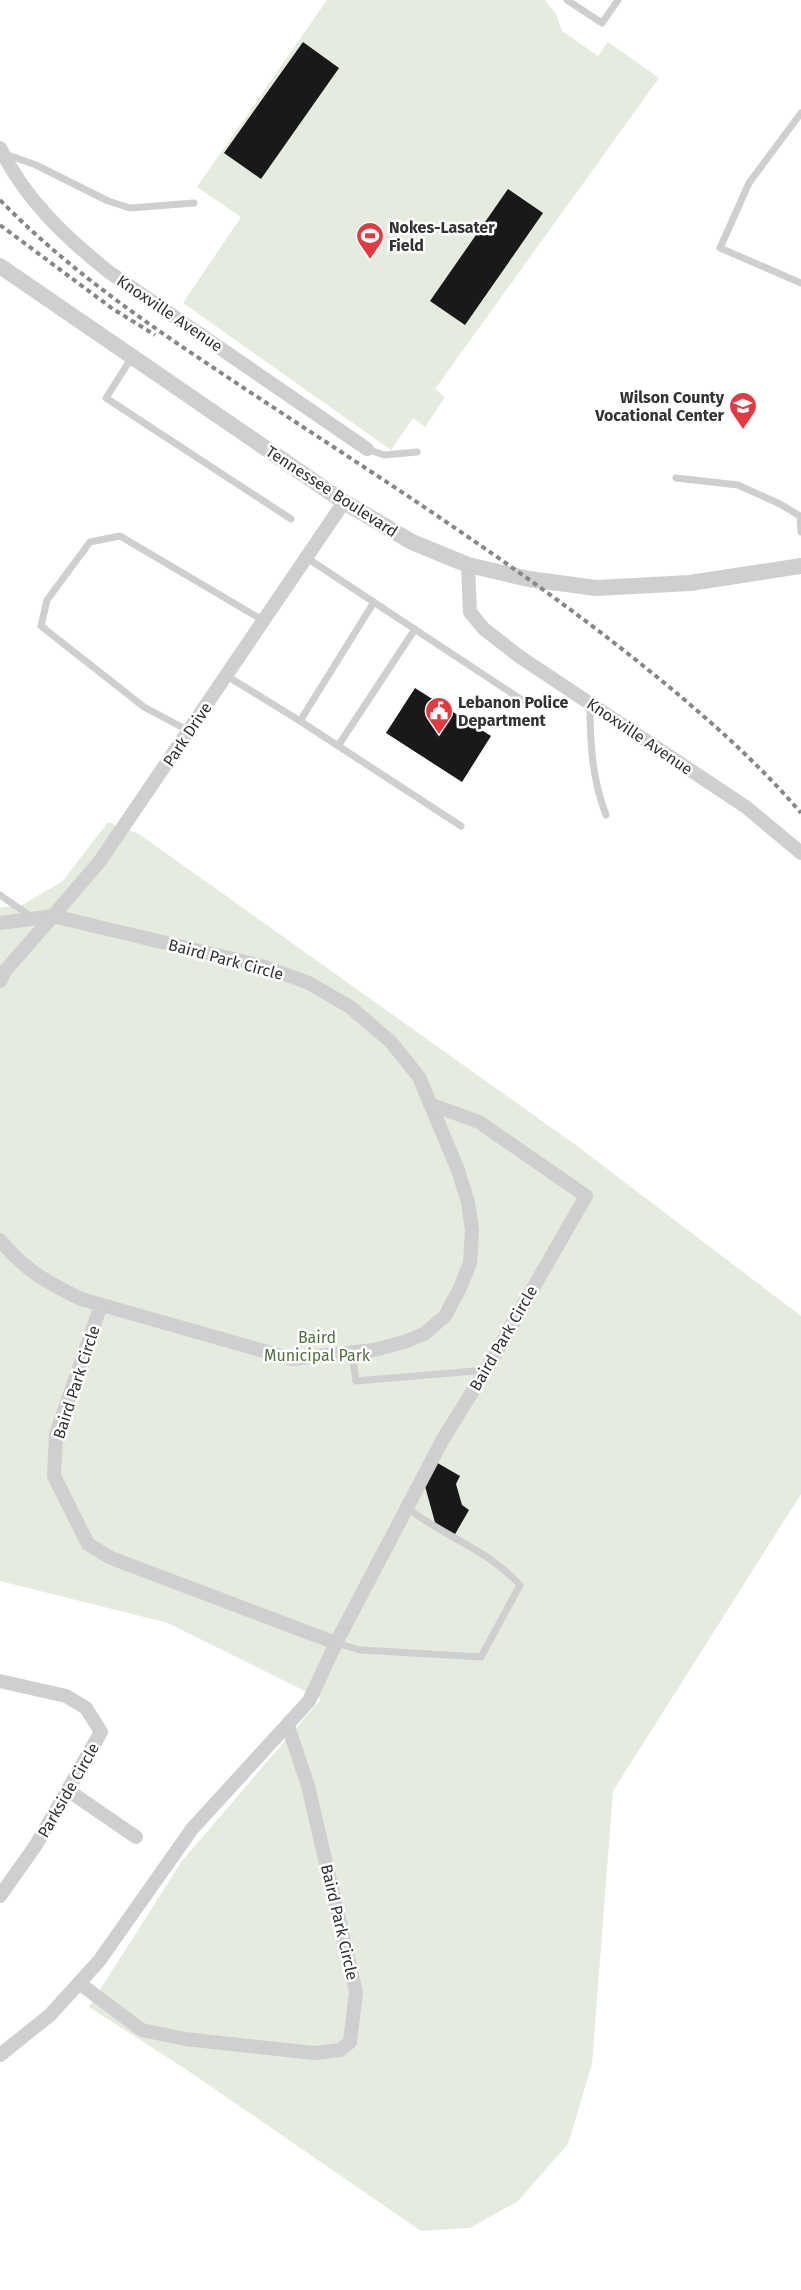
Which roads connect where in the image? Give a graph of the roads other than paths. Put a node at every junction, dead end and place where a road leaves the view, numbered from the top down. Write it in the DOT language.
graph roads {
  1 [pos="567,0"];
  2 [pos="618,0"];
  3 [pos="801,113"];
  4 [pos="1,151"];
  5 [pos="194,202"];
  6 [pos="0,266"];
  7 [pos="801,283"];
  8 [pos="132,356"];
  9 [pos="368,449"];
  10 [pos="417,452"];
  11 [pos="676,478"];
  12 [pos="344,502"];
  13 [pos="800,516"];
  14 [pos="291,519"];
  15 [pos="801,532"];
  16 [pos="307,558"];
  17 [pos="468,565"];
  18 [pos="801,566"];
  19 [pos="374,602"];
  20 [pos="264,621"];
  21 [pos="415,629"];
  22 [pos="227,676"];
  23 [pos="590,703"];
  24 [pos="528,704"];
  25 [pos="300,721"];
  26 [pos="189,731"];
  27 [pos="338,746"];
  28 [pos="606,815"];
  29 [pos="461,826"];
  30 [pos="801,853"];
  31 [pos="0,896"];
  32 [pos="53,916"];
  33 [pos="34,919"];
  34 [pos="0,923"];
  35 [pos="0,980"];
  36 [pos="430,1104"];
  37 [pos="0,1240"];
  38 [pos="101,1305"];
  39 [pos="352,1353"];
  40 [pos="486,1370"];
  41 [pos="407,1508"];
  42 [pos="336,1643"];
  43 [pos="0,1681"];
  44 [pos="288,1726"];
  45 [pos="69,1791"];
  46 [pos="136,1837"];
  47 [pos="0,1896"];
  48 [pos="79,1983"];
  49 [pos="0,2055"];
  1 -- 2 [label="lane"];
  3 -- 7 [label="lane"];
  4 -- 5 [label="lane"];
  4 -- 9 [label="street, Knoxville Avenue"];
  6 -- 8 [label="street, Tennessee Boulevard"];
  8 -- 12 [label="street, Tennessee Boulevard"];
  8 -- 14 [label="lane"];
  9 -- 10 [label="lane"];
  11 -- 13 [label="lane"];
  12 -- 16 [label="street, Park Drive"];
  12 -- 17 [label="street, Tennessee Boulevard"];
  13 -- 15 [label="lane"];
  16 -- 19 [label="lane"];
  16 -- 20 [label="street, Park Drive"];
  17 -- 18 [label="street, Tennessee Boulevard"];
  17 -- 23 [label="street, Knoxville Avenue"];
  19 -- 21 [label="lane"];
  19 -- 25 [label="lane"];
  20 -- 22 [label="street, Park Drive"];
  20 -- 26 [label="lane"];
  21 -- 24 [label="lane"];
  21 -- 27 [label="lane"];
  22 -- 25 [label="lane"];
  22 -- 26 [label="street, Park Drive"];
  23 -- 28 [label="lane"];
  23 -- 30 [label="street, Knoxville Avenue"];
  25 -- 27 [label="lane"];
  26 -- 32 [label="street, Park Drive"];
  27 -- 29 [label="lane"];
  31 -- 33 [label="lane"];
  32 -- 33 [label="street"];
  32 -- 35 [label="street"];
  32 -- 36 [label="street, Baird Park Circle"];
  33 -- 34 [label="street"];
  36 -- 39 [label="street, Baird Park Circle"];
  36 -- 40 [label="street, Baird Park Circle"];
  37 -- 38 [label="street, Baird Park Circle"];
  38 -- 39 [label="street, Baird Park Circle"];
  38 -- 42 [label="street, Baird Park Circle"];
  39 -- 40 [label="lane"];
  40 -- 41 [label="street, Baird Park Circle"];
  41 -- 42 [label="street, Baird Park Circle"];
  41 -- 42 [label="lane"];
  42 -- 44 [label="street, Baird Park Circle"];
  43 -- 45 [label="street, Parkside Circle"];
  44 -- 48 [label="street, Baird Park Circle"];
  44 -- 48 [label="street, Baird Park Circle"];
  45 -- 46 [label="street"];
  45 -- 47 [label="street, Parkside Circle"];
  48 -- 49 [label="street, Baird Park Circle"];
}
